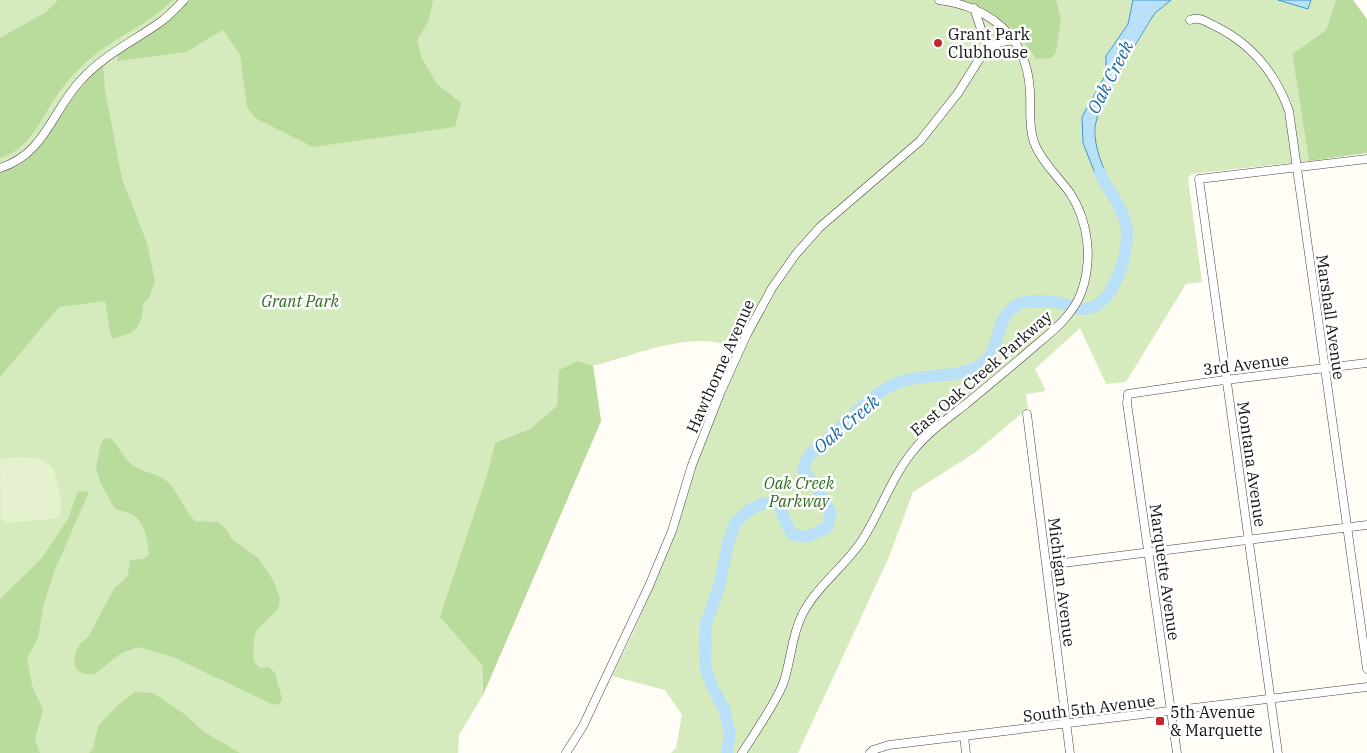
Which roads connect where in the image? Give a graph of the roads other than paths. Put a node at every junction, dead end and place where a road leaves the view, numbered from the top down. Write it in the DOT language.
graph roads {
  1 [pos="184,0"];
  2 [pos="939,0"];
  3 [pos="974,8"];
  4 [pos="1190,20"];
  5 [pos="1014,40"];
  6 [pos="987,47"];
  7 [pos="1367,159"];
  8 [pos="1297,167"];
  9 [pos="0,168"];
  10 [pos="1367,363"];
  11 [pos="1325,368"];
  12 [pos="1226,380"];
  13 [pos="1128,394"];
  14 [pos="1027,414"];
  15 [pos="1367,525"];
  16 [pos="1348,527"];
  17 [pos="1248,540"];
  18 [pos="1148,552"];
  19 [pos="1047,565"];
  20 [pos="1367,669"];
  21 [pos="1367,687"];
  22 [pos="1271,700"];
  23 [pos="1171,712"];
  24 [pos="1066,724"];
  25 [pos="964,736"];
  26 [pos="872,751"];
  27 [pos="566,753"];
  28 [pos="742,753"];
  29 [pos="966,753"];
  30 [pos="1070,753"];
  31 [pos="1177,753"];
  32 [pos="1278,753"];
  1 -- 9 [label="street"];
  2 -- 3 [label="street, East Oak Creek Parkway"];
  3 -- 5 [label="street, East Oak Creek Parkway"];
  3 -- 6 [label="street"];
  4 -- 8 [label="street, Marshall Avenue"];
  5 -- 6 [label="street"];
  5 -- 28 [label="street, East Oak Creek Parkway"];
  6 -- 27 [label="street, Hawthorne Avenue"];
  7 -- 8 [label="street"];
  8 -- 11 [label="street, Marshall Avenue"];
  8 -- 12 [label="street, Montana Avenue"];
  10 -- 11 [label="street, 3rd Avenue"];
  11 -- 12 [label="street, 3rd Avenue"];
  11 -- 16 [label="street, Marshall Avenue"];
  12 -- 13 [label="street, 3rd Avenue"];
  12 -- 17 [label="street, Montana Avenue"];
  13 -- 18 [label="street, Marquette Avenue"];
  14 -- 19 [label="street, Michigan Avenue"];
  15 -- 16 [label="street"];
  16 -- 17 [label="street"];
  16 -- 20 [label="street, Marshall Avenue"];
  17 -- 18 [label="street"];
  17 -- 22 [label="street, Montana Avenue"];
  18 -- 19 [label="street"];
  18 -- 23 [label="street, Marquette Avenue"];
  19 -- 24 [label="street, Michigan Avenue"];
  21 -- 22 [label="street, South 5th Avenue"];
  22 -- 23 [label="street, South 5th Avenue"];
  22 -- 32 [label="street, Montana Avenue"];
  23 -- 24 [label="street, South 5th Avenue"];
  23 -- 31 [label="street, Marquette Avenue"];
  24 -- 25 [label="street, South 5th Avenue"];
  24 -- 30 [label="street, Michigan Avenue"];
  25 -- 26 [label="street, South 5th Avenue"];
  25 -- 29 [label="street"];
}
